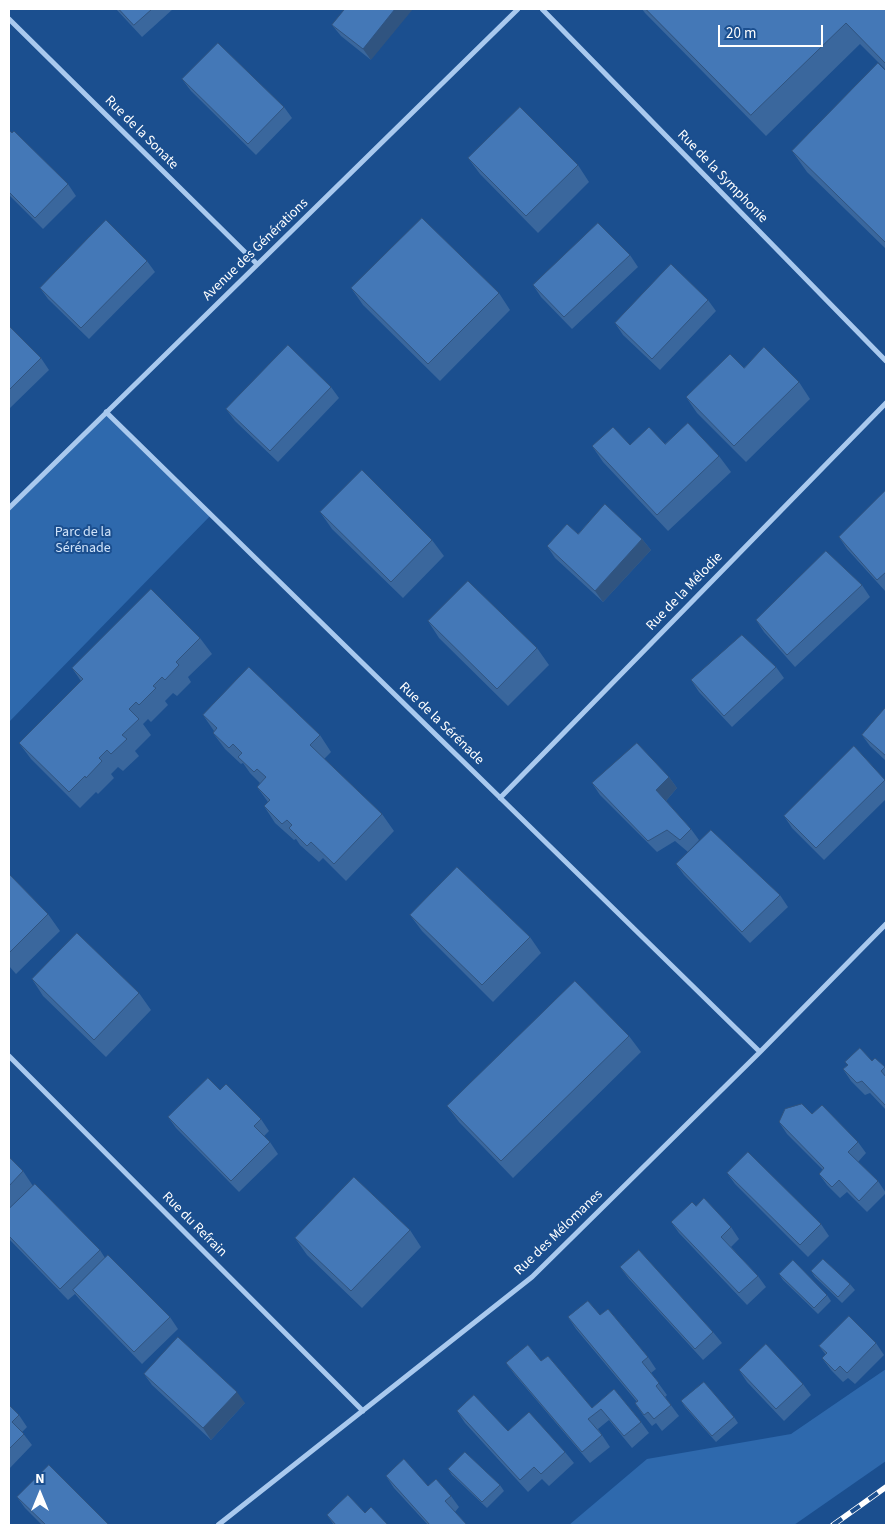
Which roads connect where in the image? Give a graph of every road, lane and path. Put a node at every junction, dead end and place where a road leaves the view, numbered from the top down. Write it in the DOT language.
graph roads {
  1 [pos="518,9"];
  2 [pos="542,9"];
  3 [pos="9,19"];
  4 [pos="257,264"];
  5 [pos="886,361"];
  6 [pos="886,403"];
  7 [pos="106,412"];
  8 [pos="9,508"];
  9 [pos="500,798"];
  10 [pos="886,924"];
  11 [pos="760,1052"];
  12 [pos="9,1056"];
  13 [pos="363,1411"];
  14 [pos="218,1525"];
  1 -- 4 [label="street, Avenue des Générations"];
  2 -- 5 [label="street, Rue de la Symphonie"];
  3 -- 4 [label="street, Rue de la Sonate"];
  4 -- 7 [label="street, Avenue des Générations"];
  6 -- 9 [label="street, Rue de la Mélodie"];
  7 -- 8 [label="street, Avenue des Générations"];
  7 -- 9 [label="street, Rue de la Sérénade"];
  9 -- 11 [label="street, Rue de la Sérénade"];
  10 -- 11 [label="street, Rue des Mélomanes"];
  11 -- 13 [label="street, Rue des Mélomanes"];
  12 -- 13 [label="street, Rue du Refrain"];
  13 -- 14 [label="street, Rue des Mélomanes"];
}
